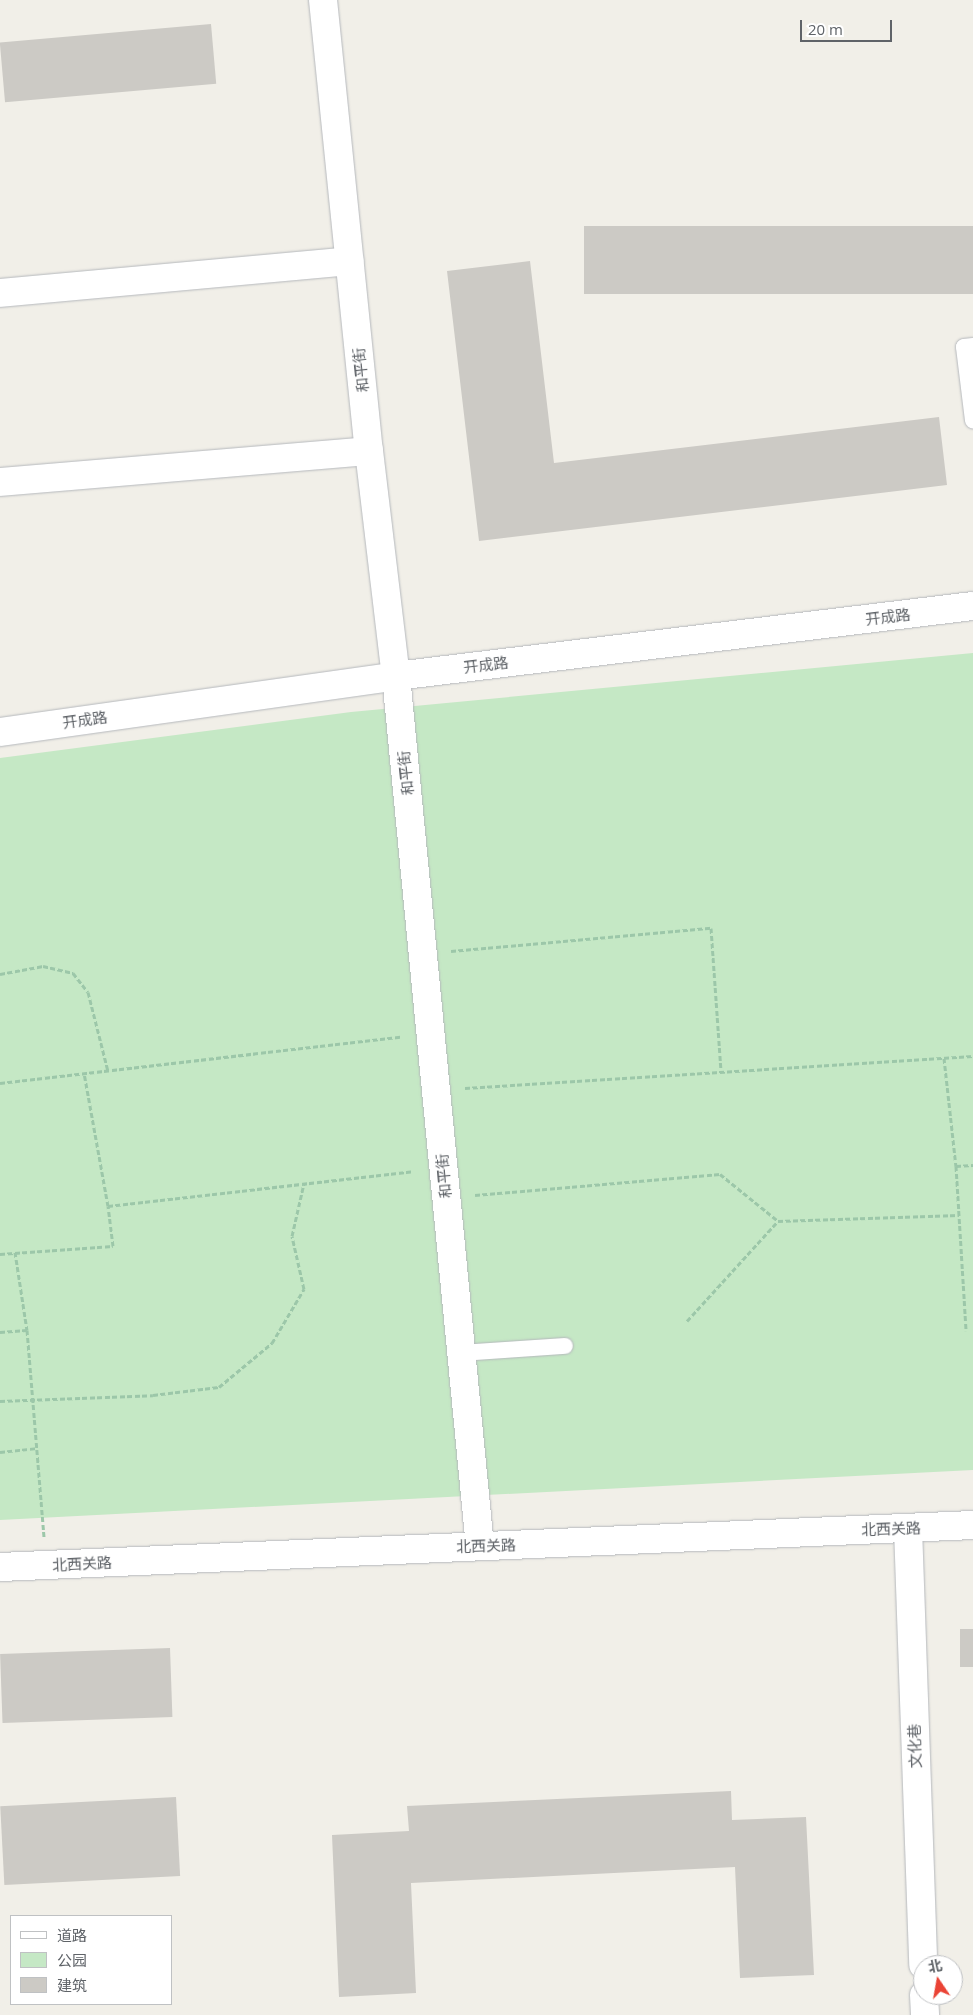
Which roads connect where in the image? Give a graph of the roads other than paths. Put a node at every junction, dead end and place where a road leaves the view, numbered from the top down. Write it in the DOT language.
graph roads {
  1 [pos="324,0"];
  2 [pos="350,261"];
  3 [pos="0,293"];
  4 [pos="973,346"];
  5 [pos="973,420"];
  6 [pos="369,450"];
  7 [pos="0,482"];
  8 [pos="973,606"];
  9 [pos="396,676"];
  10 [pos="0,732"];
  11 [pos="565,1346"];
  12 [pos="461,1353"];
  13 [pos="973,1525"];
  14 [pos="908,1528"];
  15 [pos="480,1546"];
  16 [pos="0,1567"];
  17 [pos="923,1955"];
  1 -- 2 [label="street, 和平街"];
  2 -- 3 [label="street"];
  2 -- 6 [label="street, 和平街"];
  4 -- 5 [label="lane"];
  6 -- 7 [label="street"];
  6 -- 9 [label="street, 和平街"];
  8 -- 9 [label="street, 开成路"];
  9 -- 10 [label="street, 开成路"];
  9 -- 12 [label="street, 和平街"];
  11 -- 12 [label="lane"];
  12 -- 15 [label="street, 和平街"];
  13 -- 14 [label="street, 北西关路"];
  14 -- 15 [label="street, 北西关路"];
  14 -- 17 [label="street, 文化巷"];
  15 -- 16 [label="street, 北西关路"];
}
